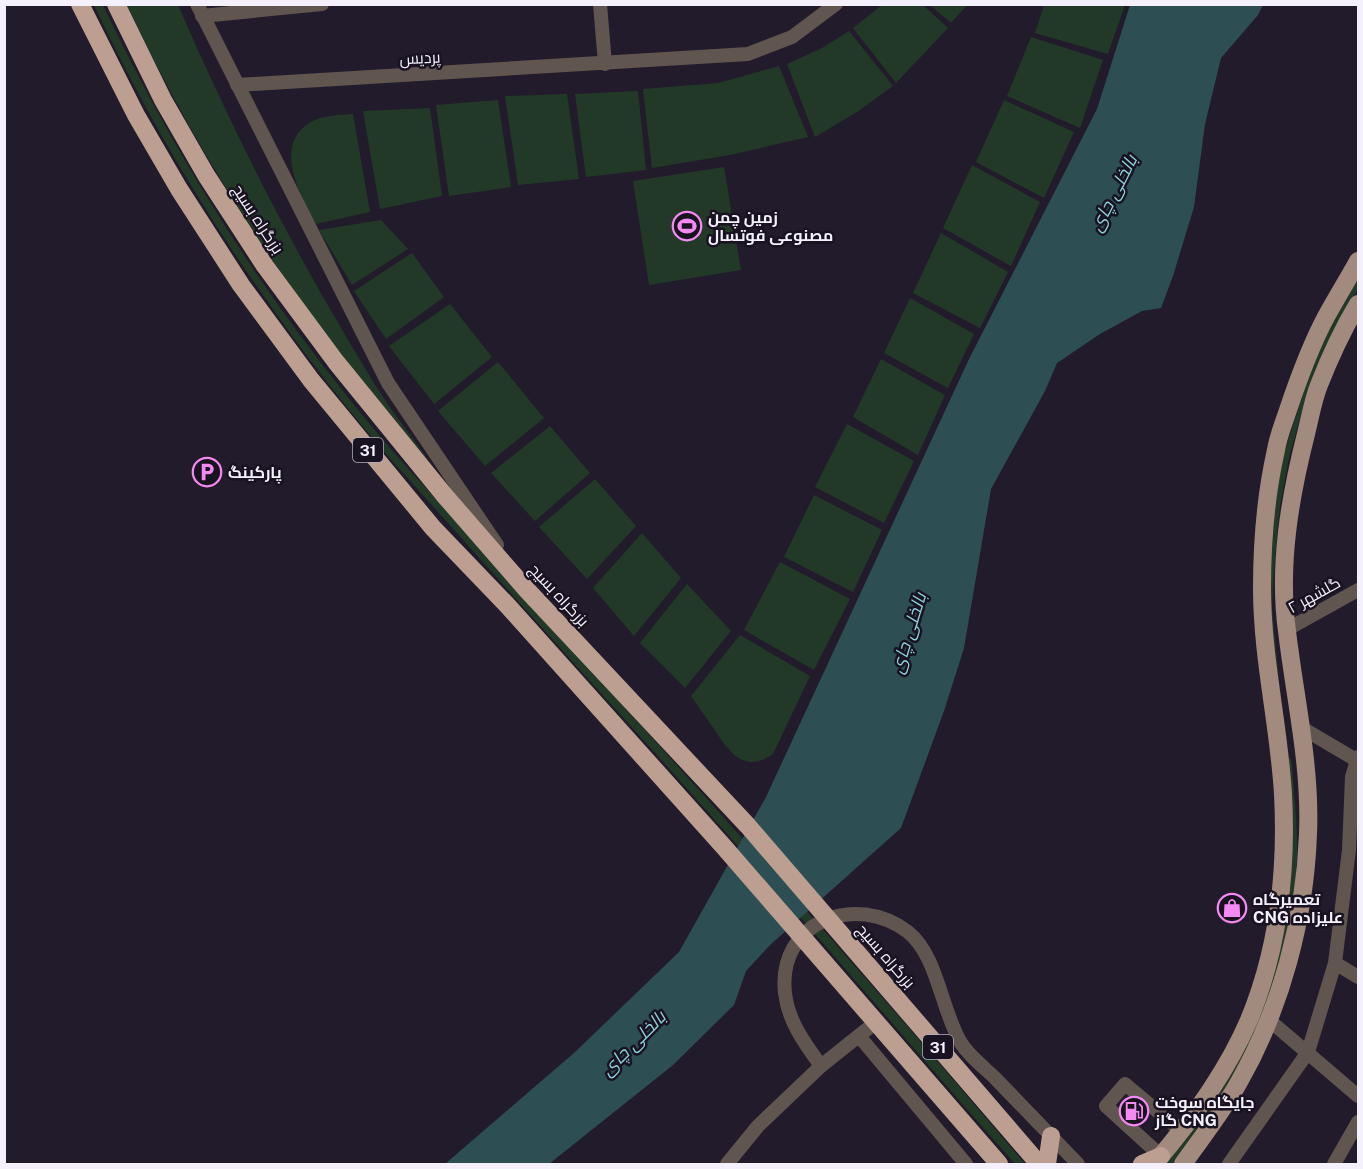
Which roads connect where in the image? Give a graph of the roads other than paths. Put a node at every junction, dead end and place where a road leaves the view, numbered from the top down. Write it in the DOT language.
graph roads {
  1 [pos="80,4"];
  2 [pos="116,4"];
  3 [pos="322,4"];
  4 [pos="600,4"];
  5 [pos="836,4"];
  6 [pos="200,10"];
  7 [pos="605,64"];
  8 [pos="237,85"];
  9 [pos="1359,261"];
  10 [pos="1359,304"];
  11 [pos="526,589"];
  12 [pos="1359,590"];
  13 [pos="1286,630"];
  14 [pos="1302,728"];
  15 [pos="1275,729"];
  16 [pos="1358,759"];
  17 [pos="1354,854"];
  18 [pos="1335,963"];
  19 [pos="1359,977"];
  20 [pos="1269,1020"];
  21 [pos="876,1022"];
  22 [pos="859,1036"];
  23 [pos="1308,1052"];
  24 [pos="821,1066"];
  25 [pos="1359,1096"];
  26 [pos="1359,1122"];
  27 [pos="1181,1131"];
  28 [pos="1051,1136"];
  29 [pos="1157,1160"];
  30 [pos="727,1164"];
  31 [pos="966,1164"];
  32 [pos="999,1164"];
  33 [pos="1039,1164"];
  34 [pos="1047,1164"];
  35 [pos="1078,1164"];
  36 [pos="1142,1164"];
  37 [pos="1183,1164"];
  38 [pos="1229,1164"];
  39 [pos="1334,1164"];
  1 -- 21 [label="highway, 31"];
  2 -- 11 [label="highway, بزرگراه بسیج / 31"];
  3 -- 6 [label="street"];
  4 -- 7 [label="street"];
  5 -- 7 [label="street, پردیس"];
  6 -- 8 [label="street"];
  7 -- 8 [label="street, پردیس"];
  8 -- 11 [label="street"];
  9 -- 15 [label="main road"];
  10 -- 13 [label="main road"];
  11 -- 33 [label="highway, بزرگراه بسیج / 31"];
  12 -- 13 [label="street, گلشهر ۲"];
  13 -- 14 [label="main road"];
  14 -- 15 [label="main road"];
  14 -- 16 [label="street"];
  14 -- 20 [label="main road"];
  15 -- 27 [label="main road"];
  16 -- 17 [label="street"];
  17 -- 18 [label="street"];
  18 -- 19 [label="street"];
  18 -- 23 [label="street"];
  20 -- 23 [label="street"];
  20 -- 37 [label="main road"];
  21 -- 22 [label="street"];
  21 -- 32 [label="highway, 31"];
  22 -- 24 [label="street"];
  22 -- 31 [label="street"];
  23 -- 25 [label="street"];
  23 -- 38 [label="street"];
  24 -- 28 [label="street"];
  24 -- 30 [label="street"];
  26 -- 39 [label="street"];
  27 -- 29 [label="main road"];
  27 -- 29 [label="street"];
  28 -- 34 [label="highway"];
  28 -- 35 [label="street"];
  29 -- 36 [label="highway"];
}
